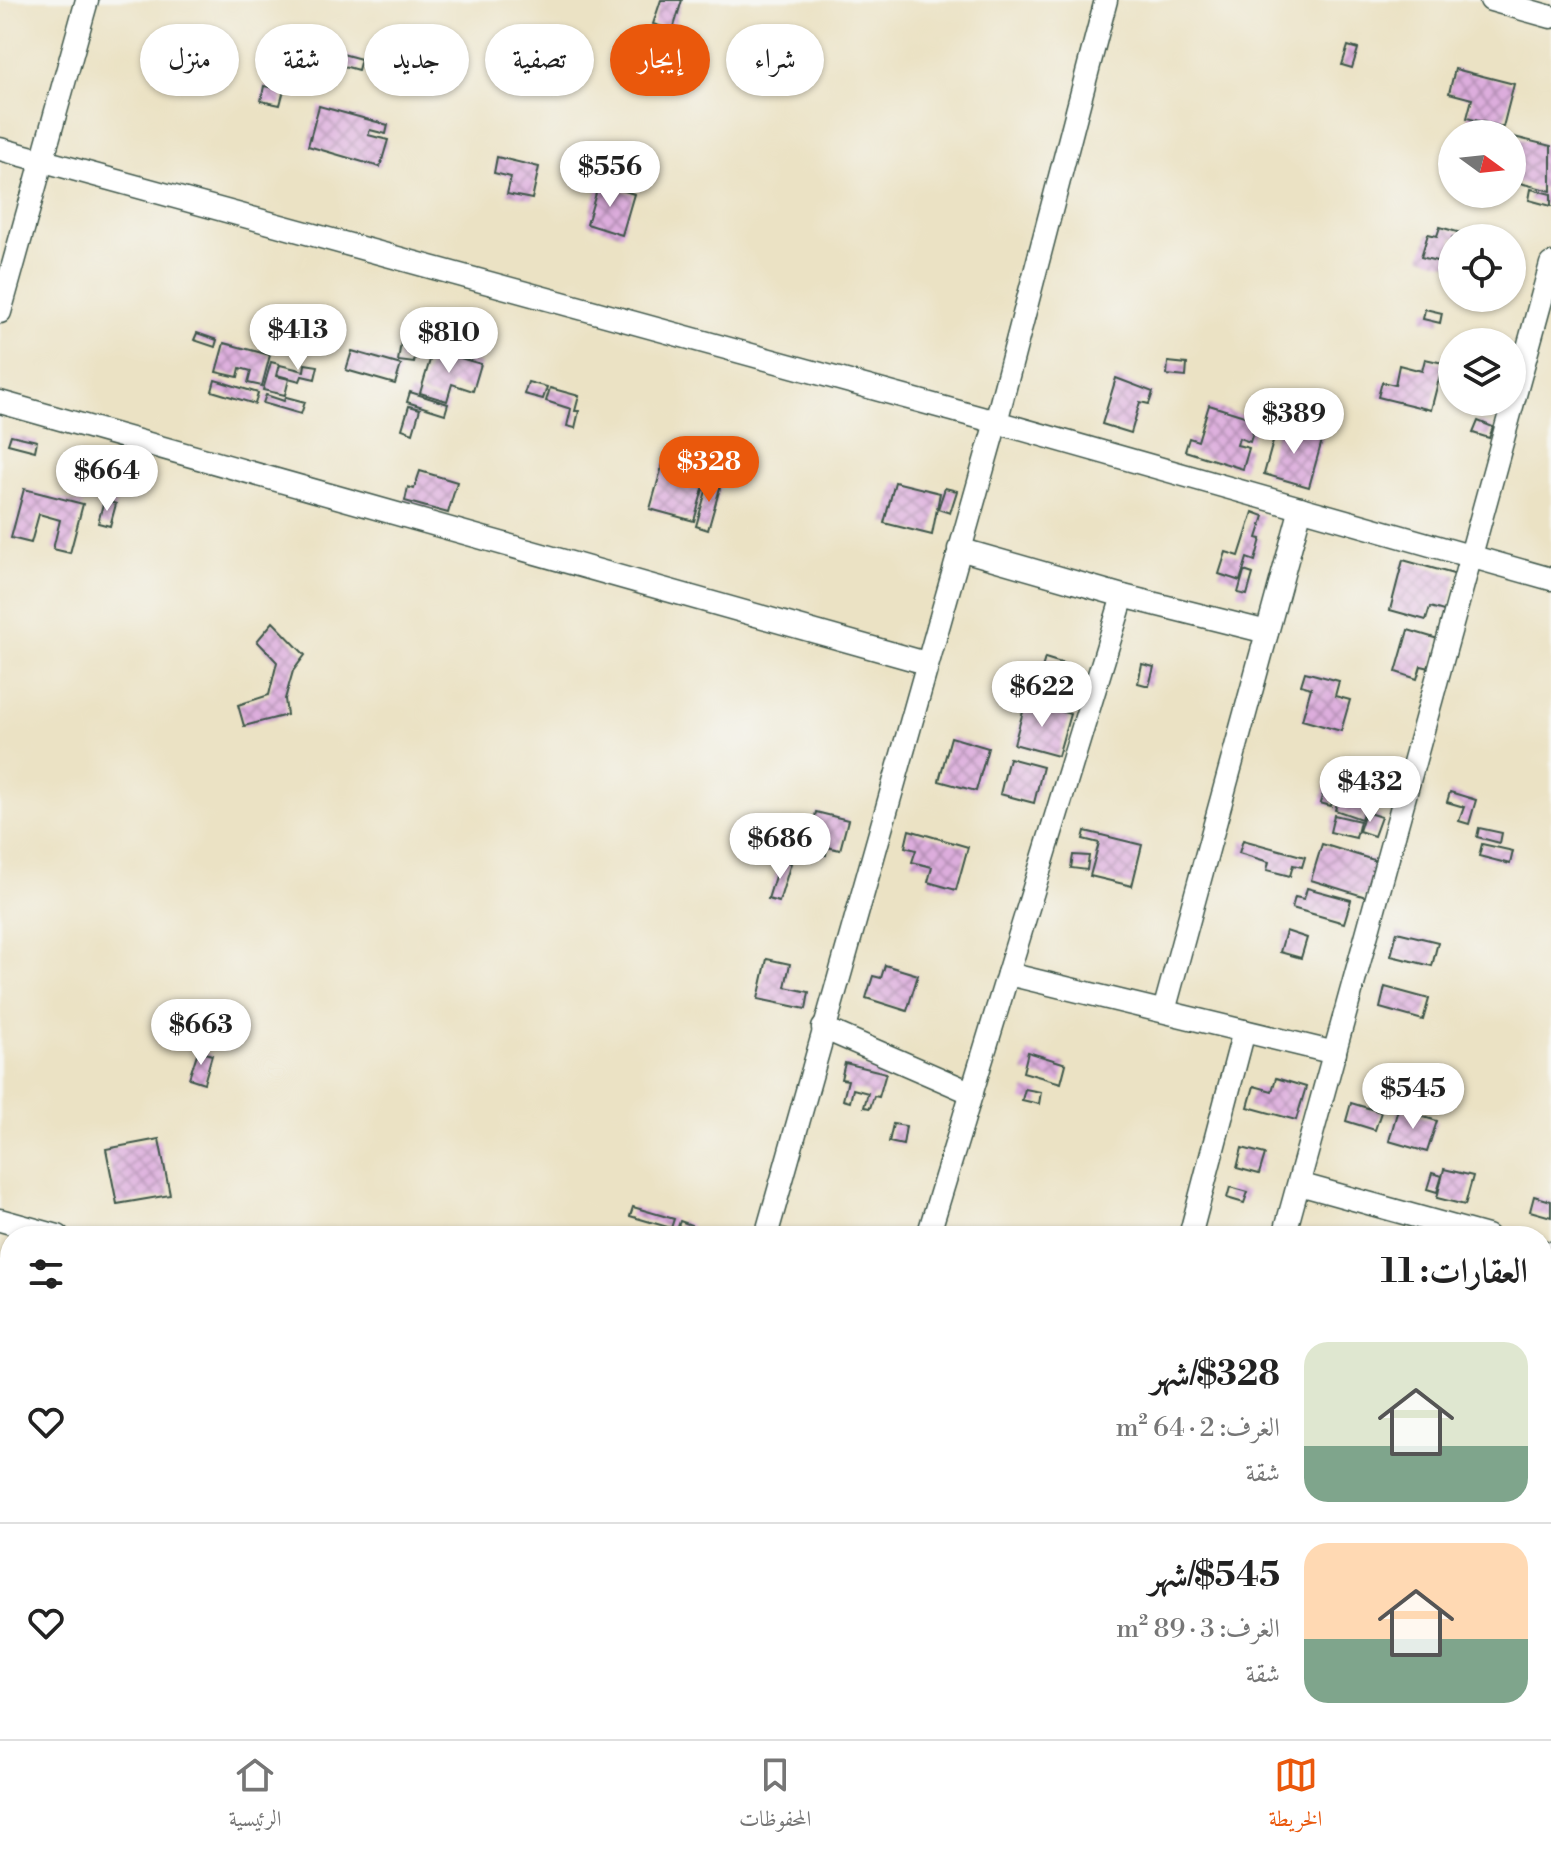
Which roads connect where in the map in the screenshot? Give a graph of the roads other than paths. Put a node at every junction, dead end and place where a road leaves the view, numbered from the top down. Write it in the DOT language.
graph roads {
  1 [pos="87,0"];
  2 [pos="1106,0"];
  3 [pos="1491,0"];
  4 [pos="1551,17"];
  5 [pos="0,149"];
  6 [pos="42,161"];
  7 [pos="1551,264"];
  8 [pos="0,312"];
  9 [pos="0,402"];
  10 [pos="996,422"];
  11 [pos="1301,508"];
  12 [pos="959,549"];
  13 [pos="1471,556"];
  14 [pos="1551,579"];
  15 [pos="1123,596"];
  16 [pos="1267,632"];
  17 [pos="926,663"];
  18 [pos="1008,974"];
  19 [pos="1164,1011"];
  20 [pos="823,1028"];
  21 [pos="1244,1031"];
  22 [pos="1335,1053"];
  23 [pos="972,1093"];
  24 [pos="1299,1184"];
  25 [pos="0,1220"];
  26 [pos="22,1226"];
  27 [pos="769,1226"];
  28 [pos="931,1226"];
  29 [pos="1193,1226"];
  30 [pos="1287,1226"];
  31 [pos="1451,1226"];
  1 -- 6 [label="street"];
  2 -- 10 [label="street"];
  3 -- 4 [label="street"];
  5 -- 6 [label="street"];
  6 -- 8 [label="street"];
  6 -- 10 [label="street"];
  7 -- 13 [label="street"];
  9 -- 17 [label="street"];
  10 -- 11 [label="street"];
  10 -- 12 [label="street"];
  11 -- 13 [label="street"];
  11 -- 16 [label="street"];
  12 -- 15 [label="street"];
  12 -- 17 [label="street"];
  13 -- 14 [label="street"];
  13 -- 22 [label="street"];
  15 -- 16 [label="street"];
  15 -- 18 [label="street"];
  16 -- 19 [label="street"];
  17 -- 20 [label="street"];
  18 -- 19 [label="street"];
  18 -- 23 [label="street"];
  19 -- 21 [label="street"];
  20 -- 23 [label="street"];
  20 -- 27 [label="street"];
  21 -- 22 [label="street"];
  21 -- 29 [label="street"];
  22 -- 24 [label="street"];
  23 -- 28 [label="street"];
  24 -- 30 [label="street"];
  24 -- 31 [label="street"];
  25 -- 26 [label="street"];
}
